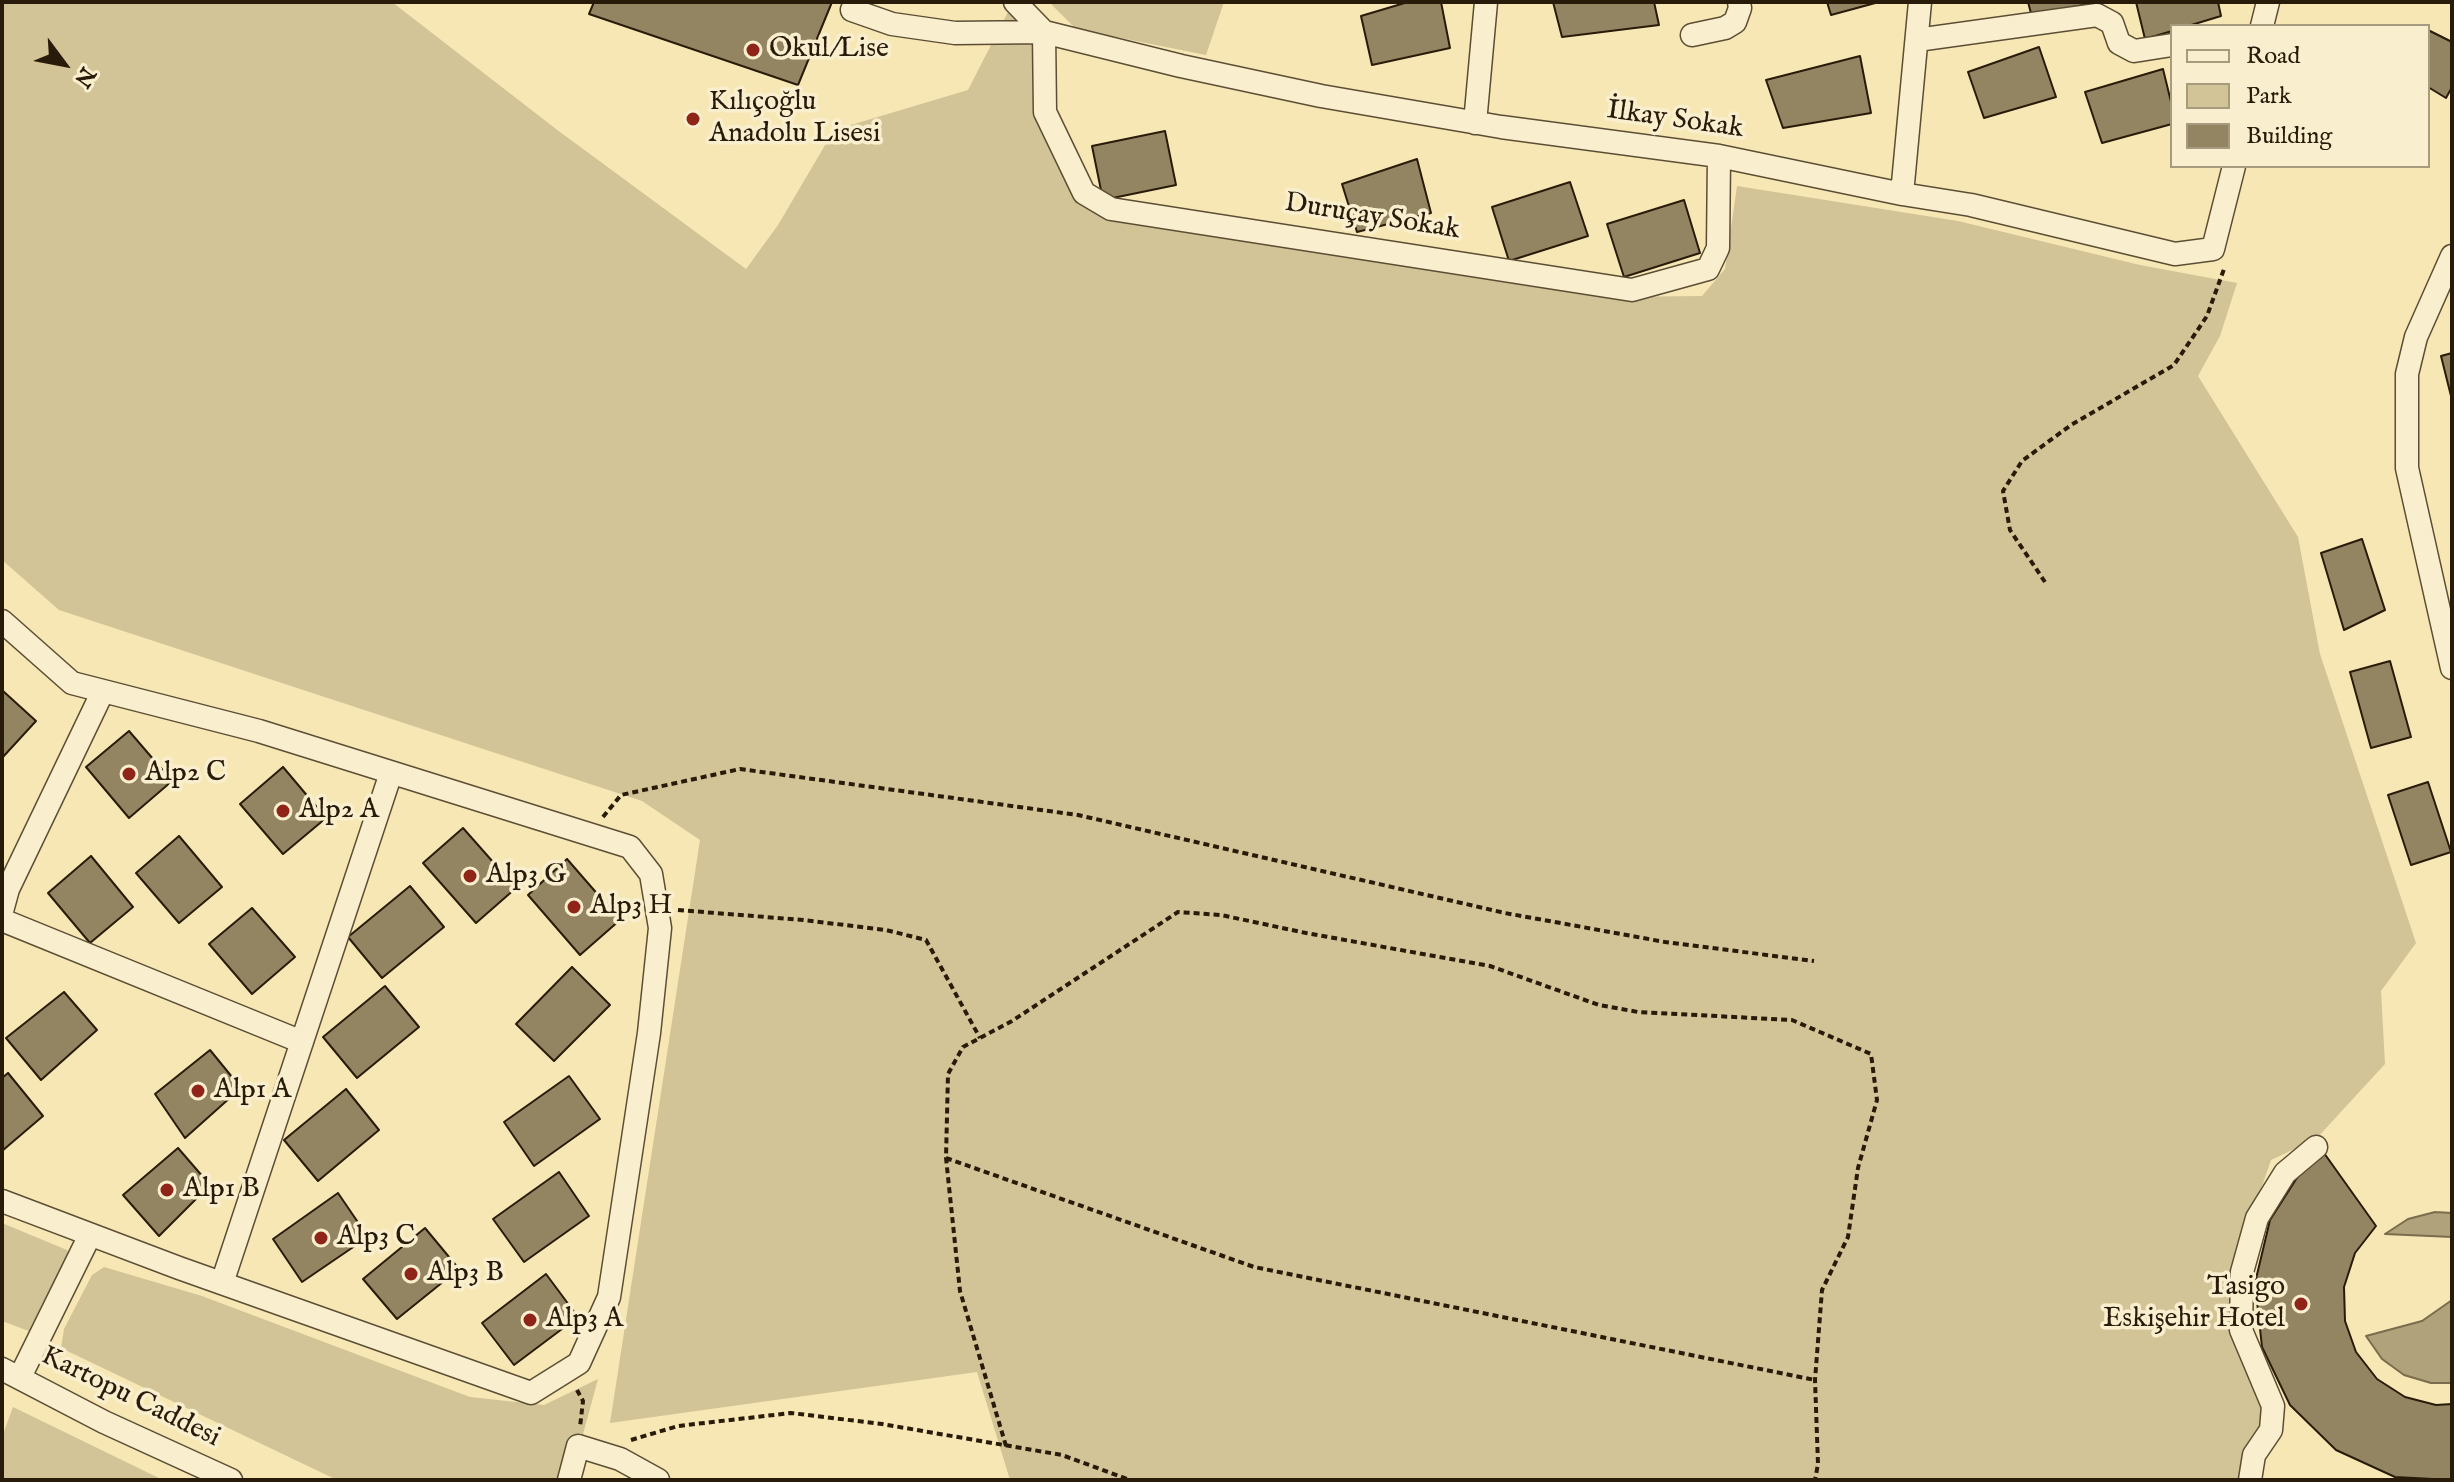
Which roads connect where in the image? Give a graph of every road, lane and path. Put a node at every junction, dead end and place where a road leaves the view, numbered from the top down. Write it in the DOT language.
graph roads {
  1 [pos="1015,2"];
  2 [pos="1486,2"];
  3 [pos="1739,2"];
  4 [pos="1920,2"];
  5 [pos="2268,2"];
  6 [pos="852,10"];
  7 [pos="2262,24"];
  8 [pos="1044,32"];
  9 [pos="1692,35"];
  10 [pos="1917,40"];
  11 [pos="2170,45"];
  12 [pos="1475,123"];
  13 [pos="1719,156"];
  14 [pos="2233,168"];
  15 [pos="1902,194"];
  16 [pos="2213,249"];
  17 [pos="2452,256"];
  18 [pos="2045,582"];
  19 [pos="2,621"];
  20 [pos="2452,668"];
  21 [pos="103,691"];
  22 [pos="391,773"];
  23 [pos="588,834"];
  24 [pos="5,887"];
  25 [pos="656,908"];
  26 [pos="2,911"];
  27 [pos="2,920"];
  28 [pos="1814,961"];
  29 [pos="980,1038"];
  30 [pos="302,1042"];
  31 [pos="2316,1147"];
  32 [pos="946,1158"];
  33 [pos="2,1201"];
  34 [pos="90,1235"];
  35 [pos="222,1283"];
  36 [pos="11,1373"];
  37 [pos="1815,1380"];
  38 [pos="574,1386"];
  39 [pos="578,1446"];
  40 [pos="1006,1446"];
  41 [pos="603,1454"];
  42 [pos="231,1480"];
  43 [pos="569,1480"];
  44 [pos="658,1480"];
  45 [pos="1130,1480"];
  46 [pos="1815,1480"];
  47 [pos="2250,1480"];
  1 -- 8 [label="street"];
  2 -- 12 [label="street"];
  3 -- 9 [label="street"];
  4 -- 10 [label="street"];
  5 -- 7 [label="street"];
  6 -- 8 [label="street, İlkay Sokak"];
  8 -- 12 [label="street, İlkay Sokak"];
  8 -- 13 [label="street, Duruçay Sokak"];
  10 -- 11 [label="street"];
  10 -- 15 [label="street"];
  12 -- 13 [label="street, İlkay Sokak"];
  13 -- 15 [label="street, İlkay Sokak"];
  14 -- 16 [label="street"];
  15 -- 16 [label="street, İlkay Sokak"];
  16 -- 18 [label="path"];
  17 -- 20 [label="street"];
  19 -- 21 [label="street"];
  21 -- 22 [label="street"];
  21 -- 24 [label="street"];
  22 -- 23 [label="street"];
  22 -- 30 [label="street"];
  23 -- 25 [label="street"];
  23 -- 28 [label="path"];
  24 -- 26 [label="street"];
  25 -- 29 [label="path"];
  25 -- 35 [label="street"];
  27 -- 30 [label="street"];
  29 -- 32 [label="path"];
  29 -- 37 [label="path"];
  30 -- 35 [label="street"];
  31 -- 47 [label="street"];
  32 -- 37 [label="path"];
  32 -- 40 [label="path"];
  33 -- 34 [label="street"];
  34 -- 35 [label="street"];
  34 -- 36 [label="street"];
  36 -- 42 [label="street, Kartopu Caddesi"];
  37 -- 46 [label="path"];
  38 -- 39 [label="path"];
  39 -- 41 [label="street"];
  39 -- 43 [label="street"];
  40 -- 41 [label="path"];
  40 -- 45 [label="path"];
  41 -- 44 [label="street"];
}
